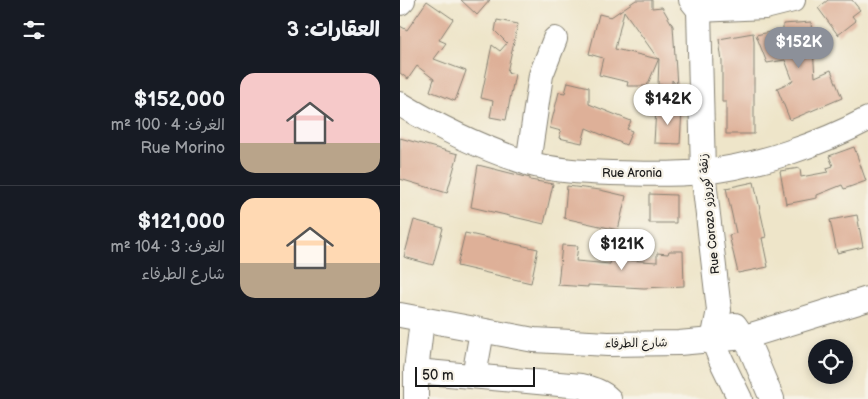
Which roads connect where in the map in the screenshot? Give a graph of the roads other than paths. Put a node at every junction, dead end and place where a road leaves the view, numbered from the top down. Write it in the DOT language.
graph roads {
  1 [pos="403,0"];
  2 [pos="793,0"];
  3 [pos="400,3"];
  4 [pos="695,5"];
  5 [pos="555,40"];
  6 [pos="400,104"];
  7 [pos="868,119"];
  8 [pos="528,163"];
  9 [pos="703,172"];
  10 [pos="868,299"];
  11 [pos="719,310"];
  12 [pos="411,317"];
  13 [pos="482,331"];
  14 [pos="745,337"];
  15 [pos="713,340"];
  16 [pos="416,371"];
  17 [pos="474,376"];
  18 [pos="416,399"];
  19 [pos="610,399"];
  20 [pos="740,399"];
  21 [pos="772,399"];
  1 -- 3 [label="street"];
  2 -- 4 [label="street"];
  4 -- 9 [label="street, Rue Corozo زنقة كوروزو"];
  5 -- 8 [label="street"];
  6 -- 8 [label="street, Rue Aronia"];
  7 -- 9 [label="street, Rue Aronia"];
  8 -- 9 [label="street, Rue Aronia"];
  9 -- 11 [label="street, Rue Corozo زنقة كوروزو"];
  10 -- 14 [label="street, شارع الطرفاء"];
  11 -- 14 [label="street"];
  11 -- 15 [label="street, Rue Corozo زنقة كوروزو"];
  12 -- 13 [label="street, شارع الطرفاء"];
  12 -- 16 [label="street"];
  13 -- 15 [label="street, شارع الطرفاء"];
  13 -- 17 [label="street"];
  14 -- 15 [label="street, شارع الطرفاء"];
  14 -- 21 [label="street"];
  15 -- 20 [label="street"];
  16 -- 17 [label="street"];
  16 -- 18 [label="street"];
  17 -- 19 [label="street"];
}
